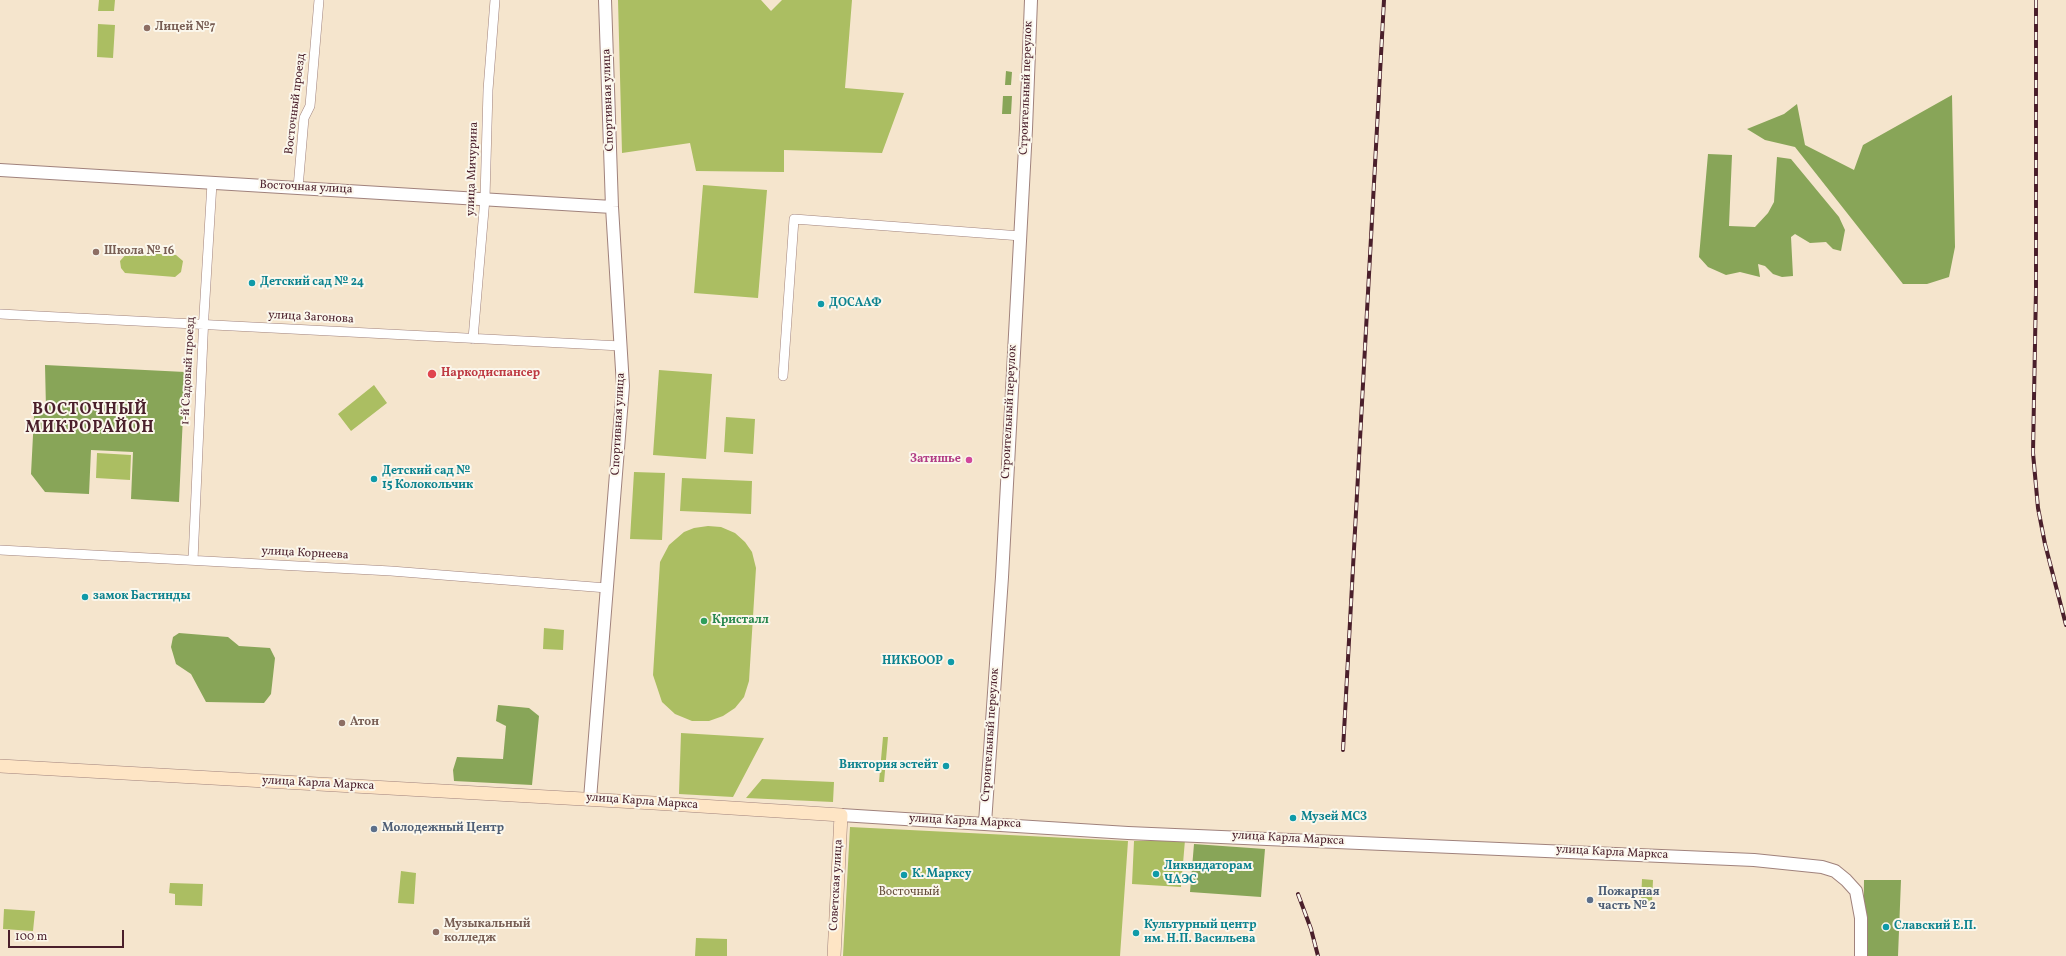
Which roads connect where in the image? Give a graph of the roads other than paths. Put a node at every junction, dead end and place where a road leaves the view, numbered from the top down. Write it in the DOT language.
graph roads {
  1 [pos="319,0"];
  2 [pos="495,0"];
  3 [pos="605,0"];
  4 [pos="1031,0"];
  5 [pos="0,170"];
  6 [pos="212,183"];
  7 [pos="298,188"];
  8 [pos="485,198"];
  9 [pos="612,207"];
  10 [pos="1021,236"];
  11 [pos="0,314"];
  12 [pos="203,324"];
  13 [pos="473,339"];
  14 [pos="621,346"];
  15 [pos="783,376"];
  16 [pos="0,550"];
  17 [pos="193,560"];
  18 [pos="607,588"];
  19 [pos="0,766"];
  20 [pos="590,799"];
  21 [pos="841,815"];
  22 [pos="985,823"];
  23 [pos="834,956"];
  24 [pos="1861,956"];
  1 -- 7 [label="street, Восточный проезд"];
  2 -- 8 [label="street, улица Мичурина"];
  3 -- 9 [label="street, Спортивная улица"];
  4 -- 10 [label="street, Строительный переулок"];
  5 -- 6 [label="street, Восточная улица"];
  6 -- 7 [label="street, Восточная улица"];
  6 -- 12 [label="street, 1-й Садовый проезд"];
  7 -- 8 [label="street, Восточная улица"];
  8 -- 9 [label="street, Восточная улица"];
  8 -- 13 [label="street, улица Мичурина"];
  9 -- 14 [label="street, Спортивная улица"];
  10 -- 15 [label="street"];
  10 -- 22 [label="street, Строительный переулок"];
  11 -- 12 [label="street, улица Загонова"];
  12 -- 13 [label="street, улица Загонова"];
  12 -- 17 [label="street, 1-й Садовый проезд"];
  13 -- 14 [label="street, улица Загонова"];
  14 -- 18 [label="street, Спортивная улица"];
  16 -- 17 [label="street, улица Корнеева"];
  17 -- 18 [label="street, улица Корнеева"];
  18 -- 20 [label="street, Спортивная улица"];
  19 -- 20 [label="main road, улица Карла Маркса"];
  20 -- 21 [label="main road, улица Карла Маркса"];
  21 -- 22 [label="street, улица Карла Маркса"];
  21 -- 23 [label="main road, Советская улица"];
  22 -- 24 [label="street, улица Карла Маркса"];
}
